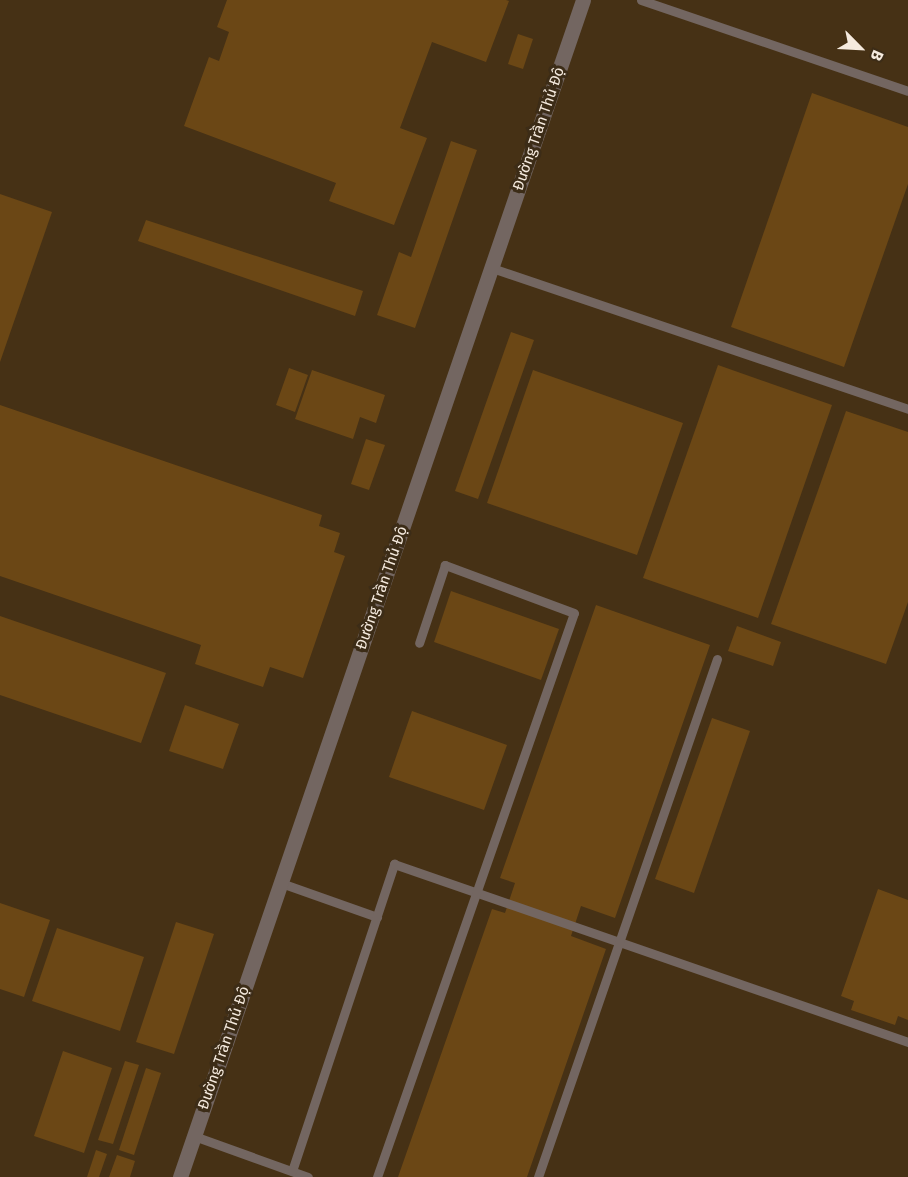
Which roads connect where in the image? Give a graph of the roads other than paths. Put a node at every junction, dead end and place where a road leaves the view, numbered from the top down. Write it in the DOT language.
graph roads {
  1 [pos="583,0"];
  2 [pos="640,0"];
  3 [pos="908,91"];
  4 [pos="492,268"];
  5 [pos="908,409"];
  6 [pos="418,643"];
  7 [pos="717,659"];
  8 [pos="281,883"];
  9 [pos="476,890"];
  10 [pos="377,916"];
  11 [pos="619,942"];
  12 [pos="908,1042"];
  13 [pos="194,1136"];
  14 [pos="292,1171"];
  15 [pos="180,1177"];
  16 [pos="308,1177"];
  17 [pos="376,1177"];
  18 [pos="538,1177"];
  1 -- 4 [label="street, Đường Trần Thủ Độ"];
  2 -- 3 [label="lane"];
  4 -- 5 [label="lane"];
  4 -- 8 [label="street, Đường Trần Thủ Độ"];
  6 -- 9 [label="lane"];
  7 -- 11 [label="lane"];
  8 -- 10 [label="lane"];
  8 -- 13 [label="street, Đường Trần Thủ Độ"];
  9 -- 10 [label="lane"];
  9 -- 11 [label="lane"];
  9 -- 17 [label="lane"];
  10 -- 14 [label="lane"];
  11 -- 12 [label="lane"];
  11 -- 18 [label="lane"];
  13 -- 14 [label="lane"];
  13 -- 15 [label="street, Đường Trần Thủ Độ"];
  14 -- 16 [label="lane"];
}
